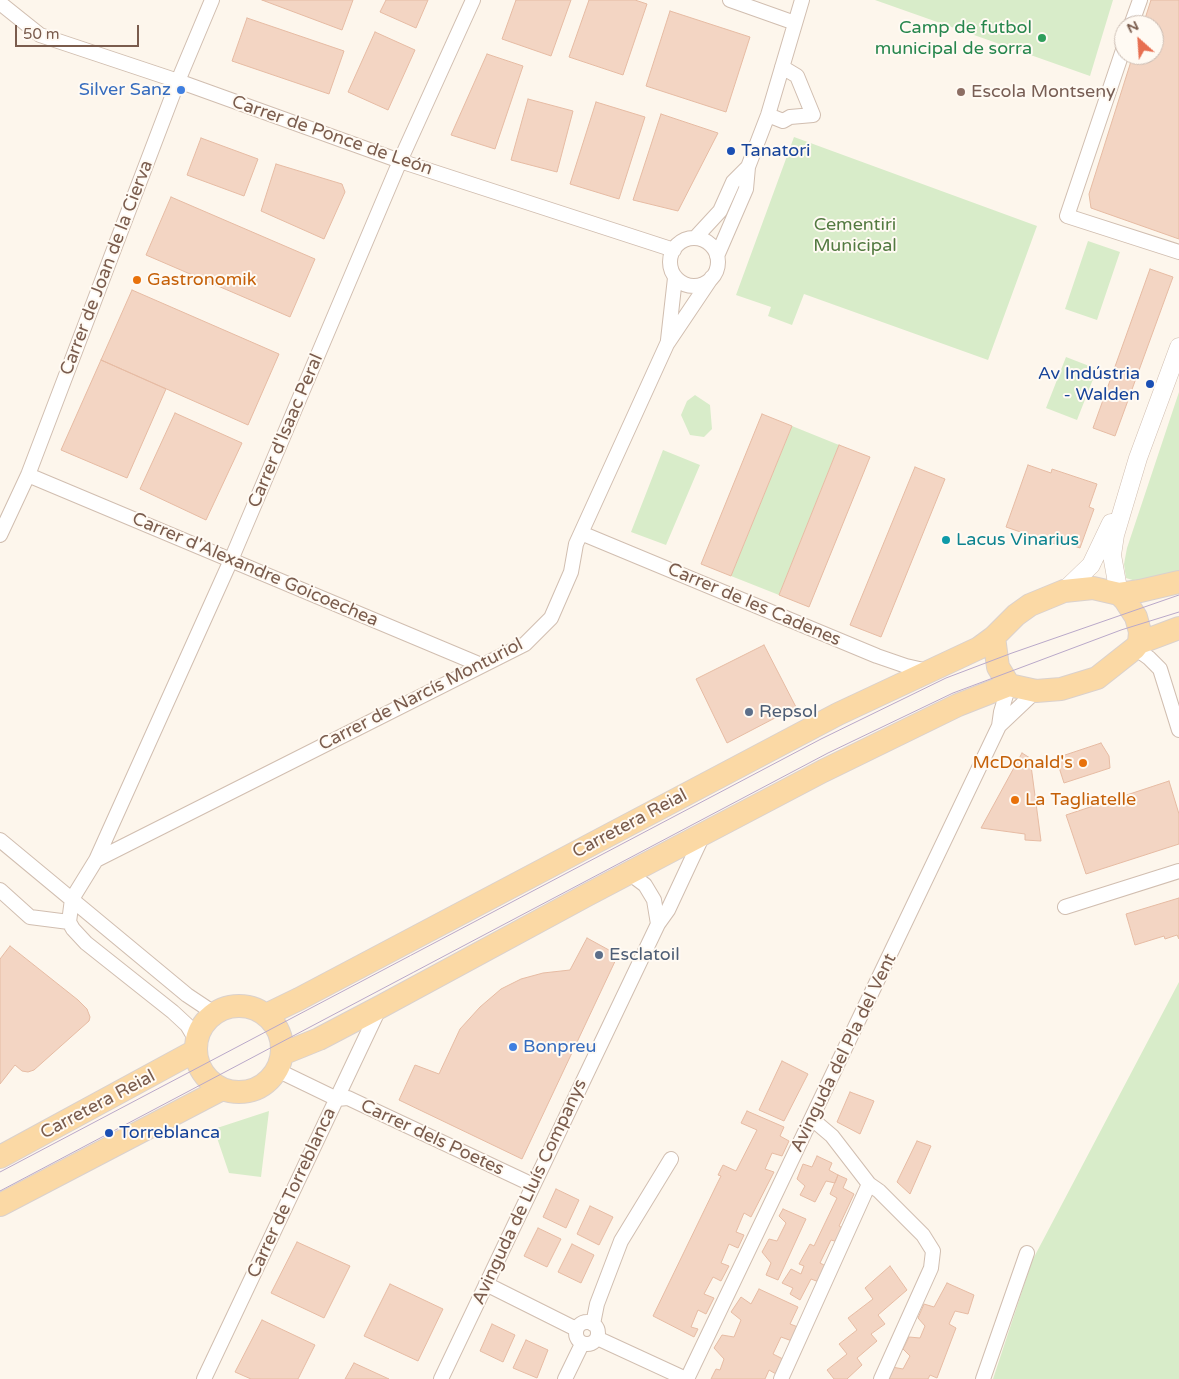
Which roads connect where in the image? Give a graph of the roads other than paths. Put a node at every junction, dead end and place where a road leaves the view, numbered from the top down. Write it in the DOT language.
graph roads {
  1 [pos="212,0"];
  2 [pos="473,0"];
  3 [pos="730,0"];
  4 [pos="802,0"];
  5 [pos="1140,0"];
  6 [pos="0,3"];
  7 [pos="1135,15"];
  8 [pos="795,23"];
  9 [pos="1118,65"];
  10 [pos="782,67"];
  11 [pos="178,81"];
  12 [pos="768,115"];
  13 [pos="400,161"];
  14 [pos="748,167"];
  15 [pos="696,237"];
  16 [pos="674,250"];
  17 [pos="1179,252"];
  18 [pos="717,256"];
  19 [pos="675,278"];
  20 [pos="712,278"];
  21 [pos="667,344"];
  22 [pos="1179,347"];
  23 [pos="1138,458"];
  24 [pos="28,475"];
  25 [pos="581,533"];
  26 [pos="0,535"];
  27 [pos="231,560"];
  28 [pos="1179,582"];
  29 [pos="1064,591"];
  30 [pos="1119,594"];
  31 [pos="1179,628"];
  32 [pos="994,637"];
  33 [pos="1138,645"];
  34 [pos="481,665"];
  35 [pos="930,671"];
  36 [pos="1010,686"];
  37 [pos="1036,692"];
  38 [pos="974,698"];
  39 [pos="1001,712"];
  40 [pos="999,726"];
  41 [pos="1179,730"];
  42 [pos="704,833"];
  43 [pos="0,840"];
  44 [pos="96,860"];
  45 [pos="1179,871"];
  46 [pos="629,873"];
  47 [pos="0,890"];
  48 [pos="72,899"];
  49 [pos="1066,907"];
  50 [pos="69,922"];
  51 [pos="658,924"];
  52 [pos="380,1007"];
  53 [pos="214,1013"];
  54 [pos="266,1015"];
  55 [pos="196,1046"];
  56 [pos="279,1062"];
  57 [pos="222,1089"];
  58 [pos="336,1099"];
  59 [pos="812,1119"];
  60 [pos="0,1157"];
  61 [pos="671,1159"];
  62 [pos="533,1184"];
  63 [pos="870,1184"];
  64 [pos="0,1205"];
  65 [pos="1028,1253"];
  66 [pos="486,1284"];
  67 [pos="593,1324"];
  68 [pos="576,1329"];
  69 [pos="597,1338"];
  70 [pos="582,1344"];
  71 [pos="204,1379"];
  72 [pos="441,1379"];
  73 [pos="565,1379"];
  74 [pos="686,1379"];
  75 [pos="781,1379"];
  76 [pos="881,1379"];
  77 [pos="983,1379"];
  1 -- 11 [label="street, Carrer de Joan de la Cierva"];
  2 -- 13 [label="street, Carrer d'Isaac Peral"];
  3 -- 8 [label="street"];
  4 -- 8 [label="street"];
  5 -- 7 [label="street"];
  6 -- 11 [label="street, Carrer de Ponce de León"];
  8 -- 10 [label="street"];
  9 -- 17 [label="street"];
  10 -- 12 [label="street"];
  10 -- 12 [label="street"];
  11 -- 13 [label="street, Carrer de Ponce de León"];
  11 -- 24 [label="street, Carrer de Joan de la Cierva"];
  12 -- 14 [label="street"];
  13 -- 16 [label="street, Carrer de Ponce de León"];
  13 -- 27 [label="street, Carrer d'Isaac Peral"];
  14 -- 15 [label="street"];
  14 -- 18 [label="street"];
  15 -- 16 [label="street"];
  15 -- 18 [label="street"];
  16 -- 19 [label="street"];
  18 -- 20 [label="street"];
  19 -- 20 [label="street"];
  19 -- 21 [label="street"];
  20 -- 21 [label="street, Carrer de Narcís Monturiol"];
  21 -- 25 [label="street, Carrer de Narcís Monturiol"];
  22 -- 23 [label="street"];
  23 -- 29 [label="street"];
  23 -- 30 [label="street"];
  24 -- 26 [label="street, Carrer de Joan de la Cierva"];
  24 -- 27 [label="street, Carrer d'Alexandre Goicoechea"];
  25 -- 34 [label="street, Carrer de Narcís Monturiol"];
  25 -- 35 [label="street, Carrer de les Cadenes"];
  27 -- 34 [label="street, Carrer d'Alexandre Goicoechea"];
  27 -- 44 [label="street, Carrer d'Isaac Peral"];
  28 -- 30 [label="main road, Carretera Reial"];
  29 -- 30 [label="main road, Carretera Reial"];
  29 -- 32 [label="main road, Carretera Reial"];
  30 -- 33 [label="main road"];
  31 -- 33 [label="main road"];
  32 -- 35 [label="main road, Carretera Reial"];
  32 -- 36 [label="main road"];
  33 -- 37 [label="main road"];
  33 -- 41 [label="street"];
  34 -- 44 [label="street, Carrer de Narcís Monturiol"];
  35 -- 54 [label="main road, Carretera Reial"];
  36 -- 37 [label="main road"];
  36 -- 38 [label="main road"];
  36 -- 39 [label="street, Avinguda del Pla del Vent"];
  37 -- 40 [label="street, Avinguda del Pla del Vent"];
  38 -- 39 [label="street"];
  38 -- 42 [label="main road"];
  39 -- 40 [label="street, Avinguda del Pla del Vent"];
  40 -- 59 [label="street, Avinguda del Pla del Vent"];
  42 -- 46 [label="main road"];
  42 -- 51 [label="street, Avinguda de Lluís Companys"];
  43 -- 48 [label="street"];
  44 -- 48 [label="street"];
  45 -- 49 [label="street"];
  46 -- 51 [label="street"];
  46 -- 52 [label="main road"];
  47 -- 50 [label="street"];
  48 -- 50 [label="street"];
  48 -- 53 [label="street"];
  50 -- 55 [label="street"];
  51 -- 62 [label="street, Avinguda de Lluís Companys"];
  52 -- 56 [label="main road"];
  52 -- 58 [label="street, Carrer de Torreblanca"];
  53 -- 54 [label="main road"];
  53 -- 55 [label="main road"];
  54 -- 56 [label="main road"];
  55 -- 57 [label="main road"];
  55 -- 60 [label="main road, Carretera Reial"];
  56 -- 57 [label="main road"];
  56 -- 58 [label="street, Carrer dels Poetes"];
  57 -- 64 [label="main road"];
  58 -- 62 [label="street, Carrer dels Poetes"];
  58 -- 71 [label="street, Carrer de Torreblanca"];
  59 -- 63 [label="street"];
  59 -- 74 [label="street, Avinguda del Pla del Vent"];
  61 -- 67 [label="street"];
  62 -- 66 [label="street, Avinguda de Lluís Companys"];
  63 -- 75 [label="street"];
  63 -- 76 [label="street"];
  65 -- 77 [label="street"];
  66 -- 68 [label="street"];
  66 -- 72 [label="street, Avinguda de Lluís Companys"];
  67 -- 68 [label="street"];
  67 -- 69 [label="street"];
  68 -- 70 [label="street"];
  69 -- 70 [label="street"];
  69 -- 74 [label="street"];
  70 -- 73 [label="street"];
}
